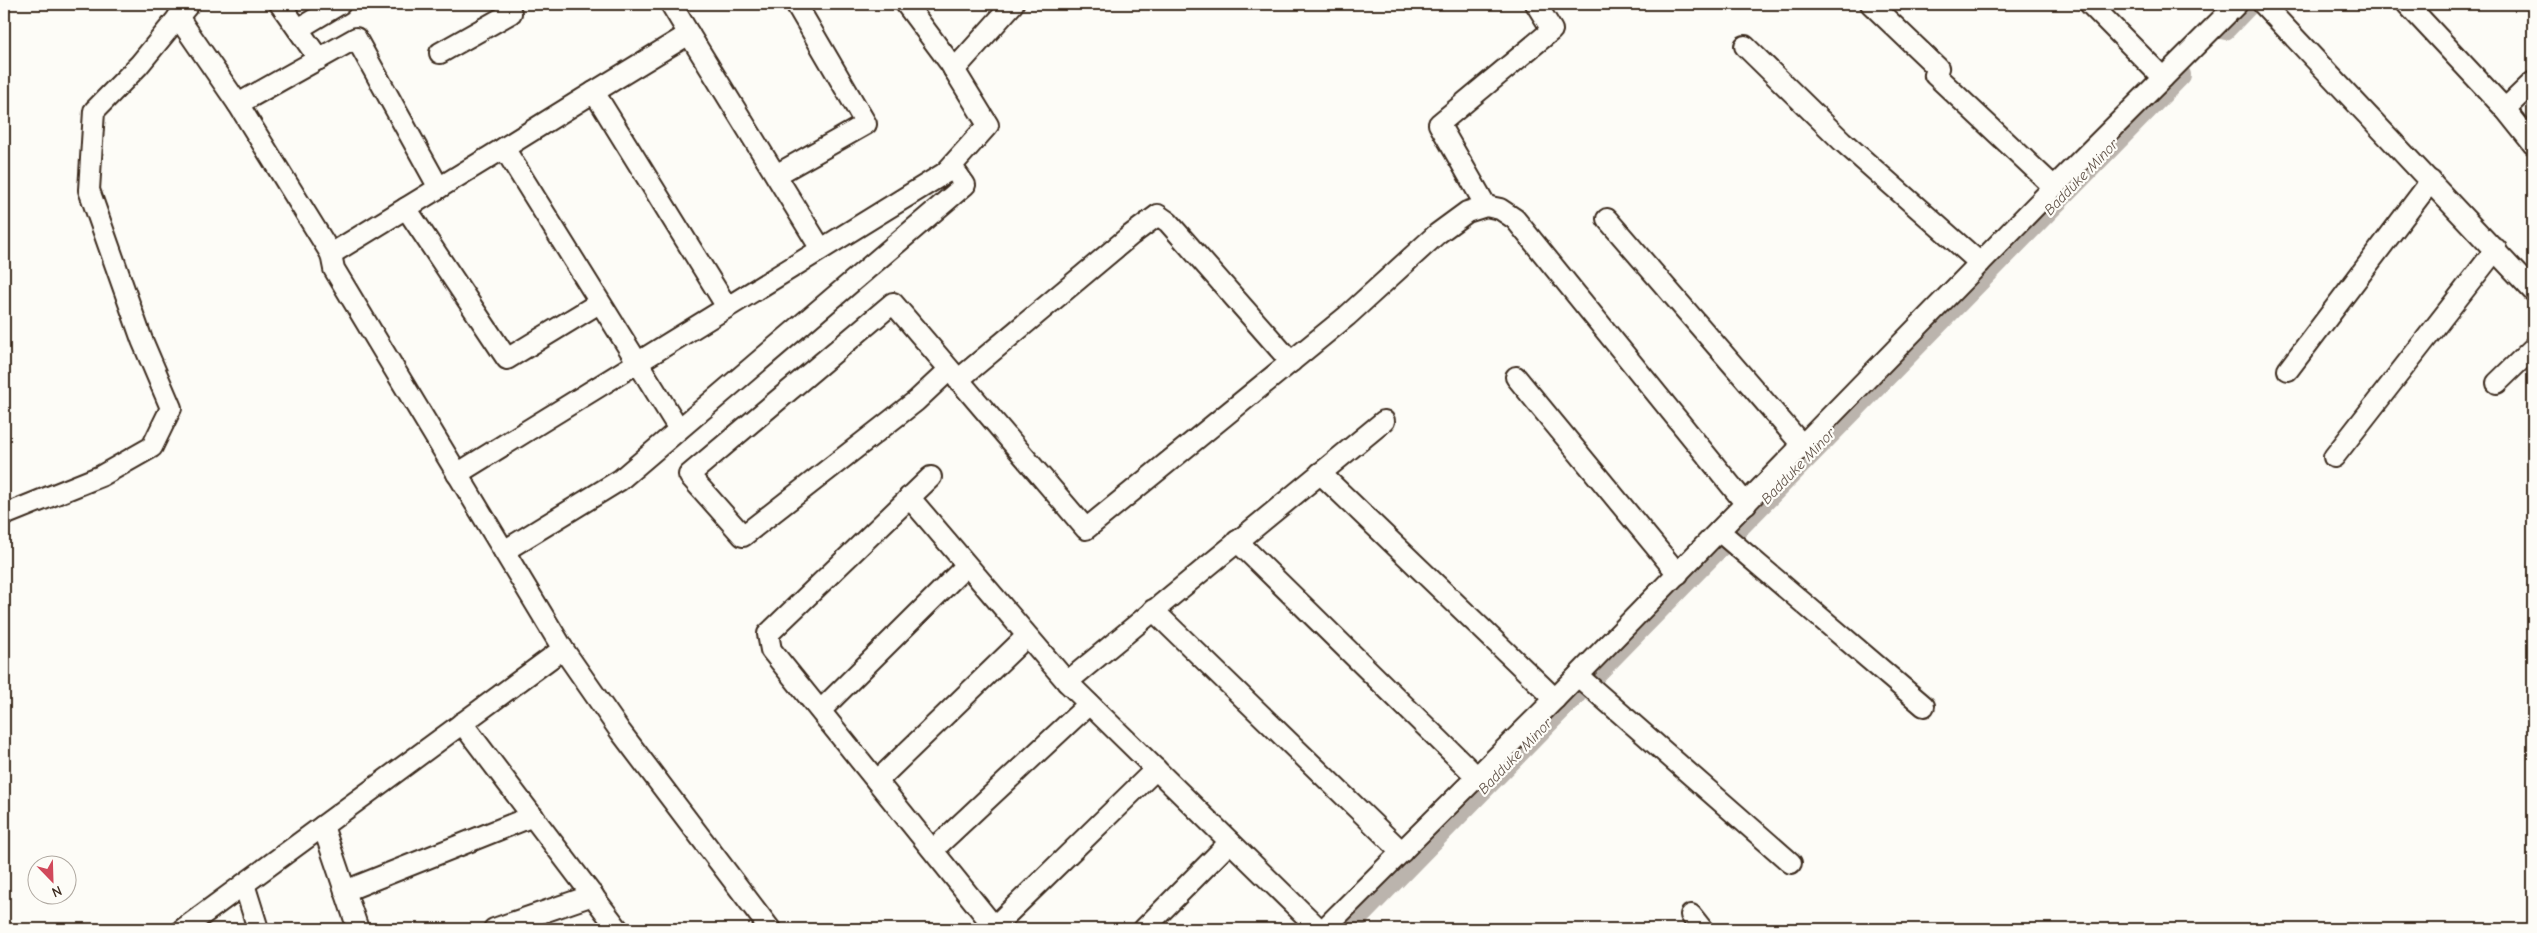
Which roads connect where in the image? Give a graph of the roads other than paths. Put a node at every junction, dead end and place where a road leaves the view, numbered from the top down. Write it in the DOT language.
graph roads {
  1 [pos="280,4"];
  2 [pos="340,4"];
  3 [pos="671,4"];
  4 [pos="796,4"];
  5 [pos="906,4"];
  6 [pos="1013,4"];
  7 [pos="1536,4"];
  8 [pos="1871,4"];
  9 [pos="2090,4"];
  10 [pos="2238,4"];
  11 [pos="2263,4"];
  12 [pos="2407,4"];
  13 [pos="514,7"];
  14 [pos="183,10"];
  15 [pos="298,29"];
  16 [pos="689,34"];
  17 [pos="1745,46"];
  18 [pos="440,53"];
  19 [pos="319,59"];
  20 [pos="954,70"];
  21 [pos="2163,78"];
  22 [pos="2533,82"];
  23 [pos="594,92"];
  24 [pos="238,104"];
  25 [pos="2505,109"];
  26 [pos="2533,144"];
  27 [pos="504,148"];
  28 [pos="946,172"];
  29 [pos="776,175"];
  30 [pos="2432,181"];
  31 [pos="2054,187"];
  32 [pos="439,188"];
  33 [pos="1486,206"];
  34 [pos="406,208"];
  35 [pos="1607,219"];
  36 [pos="821,249"];
  37 [pos="2496,249"];
  38 [pos="331,254"];
  39 [pos="1980,263"];
  40 [pos="2533,291"];
  41 [pos="599,302"];
  42 [pos="727,307"];
  43 [pos="2533,348"];
  44 [pos="638,362"];
  45 [pos="1291,362"];
  46 [pos="2288,370"];
  47 [pos="953,375"];
  48 [pos="1516,377"];
  49 [pos="2496,383"];
  50 [pos="1384,421"];
  51 [pos="679,429"];
  52 [pos="1803,446"];
  53 [pos="2334,457"];
  54 [pos="1320,473"];
  55 [pos="457,474"];
  56 [pos="931,477"];
  57 [pos="909,497"];
  58 [pos="1746,504"];
  59 [pos="4,515"];
  60 [pos="1720,531"];
  61 [pos="1237,541"];
  62 [pos="504,550"];
  63 [pos="966,566"];
  64 [pos="1678,574"];
  65 [pos="1152,610"];
  66 [pos="1027,636"];
  67 [pos="563,649"];
  68 [pos="1578,676"];
  69 [pos="1067,682"];
  70 [pos="1555,699"];
  71 [pos="1089,704"];
  72 [pos="1924,706"];
  73 [pos="821,710"];
  74 [pos="462,723"];
  75 [pos="1156,769"];
  76 [pos="1477,777"];
  77 [pos="876,781"];
  78 [pos="533,816"];
  79 [pos="324,826"];
  80 [pos="1230,842"];
  81 [pos="933,850"];
  82 [pos="1402,852"];
  83 [pos="1791,863"];
  84 [pos="244,884"];
  85 [pos="345,891"];
  86 [pos="593,895"];
  87 [pos="995,928"];
  88 [pos="182,929"];
  89 [pos="258,929"];
  90 [pos="358,929"];
  91 [pos="494,929"];
  92 [pos="618,929"];
  93 [pos="770,929"];
  94 [pos="1144,929"];
  95 [pos="1319,929"];
  96 [pos="1324,929"];
  1 -- 15 [label="street"];
  2 -- 15 [label="street"];
  3 -- 16 [label="street"];
  4 -- 29 [label="street"];
  5 -- 20 [label="street"];
  6 -- 20 [label="street"];
  7 -- 33 [label="street"];
  8 -- 31 [label="street"];
  9 -- 21 [label="street"];
  10 -- 21 [label="street"];
  11 -- 30 [label="street"];
  12 -- 25 [label="street"];
  13 -- 18 [label="street"];
  14 -- 24 [label="street"];
  14 -- 59 [label="street"];
  15 -- 19 [label="street"];
  16 -- 23 [label="street"];
  16 -- 29 [label="street"];
  17 -- 39 [label="street"];
  19 -- 24 [label="street"];
  19 -- 32 [label="street"];
  20 -- 28 [label="street"];
  21 -- 31 [label="street"];
  22 -- 25 [label="street"];
  23 -- 27 [label="street"];
  23 -- 42 [label="street"];
  24 -- 38 [label="street"];
  25 -- 26 [label="street"];
  27 -- 32 [label="street"];
  27 -- 41 [label="street"];
  28 -- 36 [label="street"];
  28 -- 51 [label="street"];
  29 -- 36 [label="street"];
  30 -- 37 [label="street"];
  30 -- 46 [label="street"];
  31 -- 39 [label="street"];
  32 -- 34 [label="street"];
  33 -- 45 [label="street"];
  33 -- 58 [label="street"];
  34 -- 38 [label="street"];
  34 -- 41 [label="street"];
  35 -- 52 [label="street"];
  36 -- 42 [label="street"];
  37 -- 40 [label="street"];
  37 -- 53 [label="street"];
  38 -- 55 [label="street"];
  39 -- 52 [label="street"];
  41 -- 44 [label="street"];
  42 -- 44 [label="street"];
  43 -- 49 [label="street"];
  44 -- 51 [label="street"];
  44 -- 55 [label="street"];
  45 -- 47 [label="street"];
  45 -- 47 [label="street"];
  47 -- 47 [label="street"];
  48 -- 64 [label="street"];
  50 -- 54 [label="street"];
  51 -- 62 [label="street"];
  52 -- 58 [label="street"];
  54 -- 61 [label="street"];
  54 -- 70 [label="street"];
  55 -- 62 [label="street"];
  56 -- 57 [label="street"];
  57 -- 63 [label="street"];
  57 -- 73 [label="street"];
  58 -- 60 [label="street"];
  60 -- 64 [label="street"];
  60 -- 72 [label="street"];
  61 -- 65 [label="street"];
  61 -- 76 [label="street"];
  62 -- 67 [label="street"];
  63 -- 66 [label="street"];
  63 -- 73 [label="street"];
  64 -- 68 [label="street"];
  65 -- 69 [label="street"];
  65 -- 82 [label="street"];
  66 -- 69 [label="street"];
  66 -- 77 [label="street"];
  67 -- 74 [label="street"];
  67 -- 93 [label="street"];
  68 -- 70 [label="street"];
  68 -- 83 [label="street"];
  69 -- 71 [label="street"];
  70 -- 76 [label="street"];
  71 -- 75 [label="street"];
  71 -- 81 [label="street"];
  73 -- 77 [label="street"];
  74 -- 78 [label="street"];
  74 -- 79 [label="street"];
  75 -- 80 [label="street"];
  75 -- 87 [label="street"];
  76 -- 82 [label="street"];
  77 -- 81 [label="street"];
  78 -- 85 [label="street"];
  78 -- 86 [label="street"];
  79 -- 84 [label="street"];
  79 -- 85 [label="street"];
  80 -- 94 [label="street"];
  80 -- 95 [label="street"];
  81 -- 87 [label="street"];
  82 -- 96 [label="street"];
  84 -- 88 [label="street"];
  84 -- 89 [label="street"];
  85 -- 90 [label="street"];
  86 -- 91 [label="street"];
  86 -- 92 [label="street"];
}
